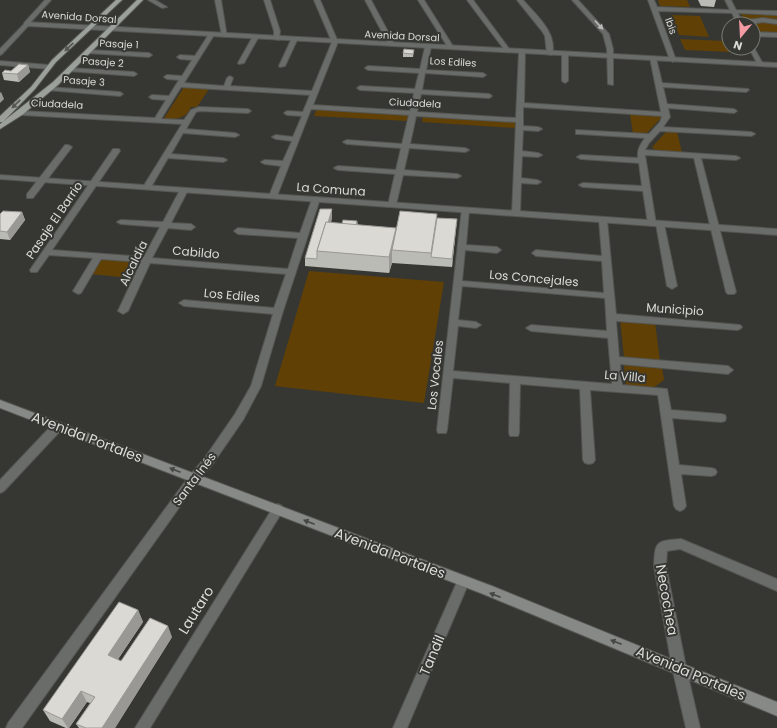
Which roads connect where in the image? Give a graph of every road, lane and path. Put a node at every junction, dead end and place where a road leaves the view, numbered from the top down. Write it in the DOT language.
graph roads {
  1 [pos="48,0"];
  2 [pos="119,0"];
  3 [pos="140,0"];
  4 [pos="151,0"];
  5 [pos="218,0"];
  6 [pos="267,0"];
  7 [pos="317,0"];
  8 [pos="368,0"];
  9 [pos="421,0"];
  10 [pos="470,0"];
  11 [pos="520,0"];
  12 [pos="575,0"];
  13 [pos="651,0"];
  14 [pos="728,0"];
  15 [pos="164,7"];
  16 [pos="654,8"];
  17 [pos="734,12"];
  18 [pos="777,13"];
  19 [pos="736,16"];
  20 [pos="761,20"];
  21 [pos="777,22"];
  22 [pos="26,24"];
  23 [pos="761,26"];
  24 [pos="777,26"];
  25 [pos="90,28"];
  26 [pos="111,29"];
  27 [pos="761,34"];
  28 [pos="211,35"];
  29 [pos="777,35"];
  30 [pos="225,36"];
  31 [pos="255,38"];
  32 [pos="277,39"];
  33 [pos="294,40"];
  34 [pos="335,42"];
  35 [pos="392,45"];
  36 [pos="428,47"];
  37 [pos="450,48"];
  38 [pos="89,52"];
  39 [pos="508,52"];
  40 [pos="522,52"];
  41 [pos="0,53"];
  42 [pos="550,54"];
  43 [pos="565,54"];
  44 [pos="149,55"];
  45 [pos="609,56"];
  46 [pos="756,56"];
  47 [pos="180,57"];
  48 [pos="197,58"];
  49 [pos="653,58"];
  50 [pos="673,60"];
  51 [pos="0,63"];
  52 [pos="241,63"];
  53 [pos="760,64"];
  54 [pos="777,65"];
  55 [pos="282,66"];
  56 [pos="49,67"];
  57 [pos="368,68"];
  58 [pos="70,70"];
  59 [pos="422,71"];
  60 [pos="134,74"];
  61 [pos="483,75"];
  62 [pos="167,77"];
  63 [pos="184,78"];
  64 [pos="230,78"];
  65 [pos="565,81"];
  66 [pos="274,82"];
  67 [pos="611,84"];
  68 [pos="180,85"];
  69 [pos="659,85"];
  70 [pos="226,88"];
  71 [pos="360,88"];
  72 [pos="48,89"];
  73 [pos="270,90"];
  74 [pos="746,90"];
  75 [pos="418,92"];
  76 [pos="314,93"];
  77 [pos="120,94"];
  78 [pos="489,96"];
  79 [pos="152,97"];
  80 [pos="171,98"];
  81 [pos="566,99"];
  82 [pos="613,102"];
  83 [pos="520,105"];
  84 [pos="664,106"];
  85 [pos="567,108"];
  86 [pos="734,110"];
  87 [pos="307,111"];
  88 [pos="614,111"];
  89 [pos="248,112"];
  90 [pos="21,113"];
  91 [pos="287,113"];
  92 [pos="413,113"];
  93 [pos="665,114"];
  94 [pos="91,116"];
  95 [pos="138,119"];
  96 [pos="0,120"];
  97 [pos="157,120"];
  98 [pos="520,120"];
  99 [pos="186,122"];
  100 [pos="84,125"];
  101 [pos="0,127"];
  102 [pos="132,128"];
  103 [pos="519,128"];
  104 [pos="538,129"];
  105 [pos="658,129"];
  106 [pos="181,131"];
  107 [pos="579,132"];
  108 [pos="751,134"];
  109 [pos="235,135"];
  110 [pos="651,136"];
  111 [pos="276,137"];
  112 [pos="296,139"];
  113 [pos="347,142"];
  114 [pos="406,146"];
  115 [pos="68,147"];
  116 [pos="465,150"];
  117 [pos="116,151"];
  118 [pos="641,152"];
  119 [pos="518,153"];
  120 [pos="538,155"];
  121 [pos="166,156"];
  122 [pos="697,156"];
  123 [pos="581,157"];
  124 [pos="736,158"];
  125 [pos="223,160"];
  126 [pos="642,161"];
  127 [pos="265,162"];
  128 [pos="286,164"];
  129 [pos="338,168"];
  130 [pos="400,172"];
  131 [pos="457,176"];
  132 [pos="0,177"];
  133 [pos="43,180"];
  134 [pos="517,180"];
  135 [pos="537,182"];
  136 [pos="93,184"];
  137 [pos="583,185"];
  138 [pos="147,187"];
  139 [pos="646,189"];
  140 [pos="184,190"];
  141 [pos="30,196"];
  142 [pos="273,196"];
  143 [pos="316,200"];
  144 [pos="392,205"];
  145 [pos="465,210"];
  146 [pos="516,214"];
  147 [pos="603,220"];
  148 [pos="121,222"];
  149 [pos="656,224"];
  150 [pos="165,225"];
  151 [pos="191,227"];
  152 [pos="714,228"];
  153 [pos="238,231"];
  154 [pos="777,232"];
  155 [pos="303,236"];
  156 [pos="461,247"];
  157 [pos="497,250"];
  158 [pos="46,252"];
  159 [pos="536,253"];
  160 [pos="99,256"];
  161 [pos="606,259"];
  162 [pos="147,260"];
  163 [pos="34,270"];
  164 [pos="291,272"];
  165 [pos="457,283"];
  166 [pos="672,286"];
  167 [pos="78,290"];
  168 [pos="731,292"];
  169 [pos="610,296"];
  170 [pos="184,303"];
  171 [pos="123,311"];
  172 [pos="278,311"];
  173 [pos="611,317"];
  174 [pos="453,322"];
  175 [pos="476,325"];
  176 [pos="737,327"];
  177 [pos="531,328"];
  178 [pos="613,335"];
  179 [pos="615,360"];
  180 [pos="728,370"];
  181 [pos="448,374"];
  182 [pos="515,379"];
  183 [pos="584,385"];
  184 [pos="617,388"];
  185 [pos="0,404"];
  186 [pos="666,414"];
  187 [pos="721,418"];
  188 [pos="58,426"];
  189 [pos="442,430"];
  190 [pos="514,433"];
  191 [pos="589,460"];
  192 [pos="674,469"];
  193 [pos="711,472"];
  194 [pos="194,478"];
  195 [pos="0,488"];
  196 [pos="680,506"];
  197 [pos="278,509"];
  198 [pos="463,582"];
  199 [pos="777,585"];
  200 [pos="679,667"];
  201 [pos="777,709"];
  202 [pos="13,728"];
  203 [pos="142,728"];
  204 [pos="400,728"];
  205 [pos="692,728"];
  1 -- 22 [label="street"];
  2 -- 25 [label="main road"];
  3 -- 26 [label="main road"];
  4 -- 15 [label="street"];
  5 -- 30 [label="street"];
  6 -- 32 [label="street"];
  7 -- 34 [label="street"];
  8 -- 35 [label="street"];
  9 -- 37 [label="street"];
  10 -- 39 [label="street"];
  11 -- 42 [label="street"];
  12 -- 45 [label="street, one-way"];
  13 -- 16 [label="street, Ibis"];
  14 -- 17 [label="street"];
  16 -- 17 [label="street"];
  16 -- 50 [label="street, Ibis"];
  17 -- 18 [label="street"];
  17 -- 19 [label="street"];
  20 -- 21 [label="street"];
  22 -- 25 [label="street, Avenida Dorsal"];
  22 -- 41 [label="street"];
  23 -- 24 [label="street"];
  25 -- 26 [label="street, Avenida Dorsal"];
  25 -- 56 [label="main road, one-way"];
  26 -- 28 [label="street, Avenida Dorsal"];
  26 -- 38 [label="main road"];
  27 -- 29 [label="street"];
  28 -- 30 [label="street, Avenida Dorsal"];
  28 -- 48 [label="street"];
  30 -- 31 [label="street, Avenida Dorsal"];
  31 -- 32 [label="street, Avenida Dorsal"];
  31 -- 52 [label="street"];
  32 -- 33 [label="street, Avenida Dorsal"];
  33 -- 34 [label="street, Avenida Dorsal"];
  33 -- 55 [label="street"];
  34 -- 35 [label="street, Avenida Dorsal"];
  34 -- 76 [label="street"];
  35 -- 36 [label="street, Avenida Dorsal"];
  36 -- 37 [label="street, Avenida Dorsal"];
  36 -- 59 [label="street, Los Ediles"];
  37 -- 39 [label="street, Avenida Dorsal"];
  38 -- 44 [label="street, Pasaje 1"];
  38 -- 58 [label="main road"];
  39 -- 40 [label="street, Avenida Dorsal"];
  40 -- 42 [label="street, Avenida Dorsal"];
  40 -- 83 [label="street"];
  42 -- 43 [label="street, Avenida Dorsal"];
  43 -- 45 [label="street, Avenida Dorsal"];
  43 -- 65 [label="street"];
  45 -- 49 [label="street, Avenida Dorsal"];
  45 -- 67 [label="street"];
  46 -- 53 [label="street"];
  47 -- 48 [label="street"];
  48 -- 63 [label="street"];
  49 -- 50 [label="street, Avenida Dorsal"];
  49 -- 69 [label="street"];
  50 -- 53 [label="street, Avenida Dorsal"];
  51 -- 56 [label="street"];
  53 -- 54 [label="street, Avenida Dorsal"];
  56 -- 96 [label="main road, one-way"];
  57 -- 59 [label="street, Los Ediles"];
  58 -- 60 [label="street, Pasaje 2"];
  58 -- 72 [label="main road"];
  59 -- 61 [label="street, Los Ediles"];
  59 -- 75 [label="street, Los Ediles"];
  62 -- 63 [label="street"];
  63 -- 68 [label="street"];
  64 -- 70 [label="street"];
  66 -- 73 [label="street"];
  68 -- 70 [label="street"];
  68 -- 80 [label="street"];
  69 -- 74 [label="street"];
  69 -- 84 [label="street"];
  70 -- 73 [label="street"];
  71 -- 75 [label="street"];
  72 -- 77 [label="street, Pasaje 3"];
  72 -- 90 [label="main road"];
  73 -- 76 [label="street"];
  75 -- 78 [label="street"];
  75 -- 92 [label="street, Los Ediles"];
  76 -- 87 [label="street"];
  79 -- 80 [label="street"];
  80 -- 97 [label="street"];
  81 -- 85 [label="street"];
  82 -- 88 [label="street"];
  83 -- 85 [label="street"];
  83 -- 98 [label="street"];
  84 -- 86 [label="street"];
  84 -- 93 [label="street"];
  85 -- 88 [label="street"];
  87 -- 91 [label="street, Ciudadela"];
  87 -- 92 [label="street, Ciudadela"];
  87 -- 112 [label="street"];
  88 -- 93 [label="street"];
  89 -- 99 [label="street"];
  90 -- 94 [label="street, Ciudadela"];
  90 -- 101 [label="main road"];
  92 -- 98 [label="street, Ciudadela"];
  92 -- 114 [label="street, Los Ediles"];
  93 -- 105 [label="street"];
  94 -- 95 [label="street, Ciudadela"];
  94 -- 100 [label="street, Ciudadela"];
  95 -- 97 [label="street, Ciudadela"];
  95 -- 102 [label="street"];
  97 -- 99 [label="street, Ciudadela"];
  98 -- 103 [label="street"];
  99 -- 106 [label="street"];
  103 -- 104 [label="street"];
  103 -- 119 [label="street"];
  105 -- 108 [label="street"];
  105 -- 110 [label="street"];
  106 -- 109 [label="street"];
  106 -- 121 [label="street"];
  107 -- 110 [label="street"];
  110 -- 118 [label="street"];
  111 -- 112 [label="street"];
  112 -- 128 [label="street"];
  113 -- 114 [label="street"];
  114 -- 116 [label="street"];
  114 -- 130 [label="street, Los Ediles"];
  115 -- 133 [label="street"];
  117 -- 136 [label="street, Pasaje El Barrio"];
  118 -- 122 [label="street"];
  118 -- 126 [label="street"];
  119 -- 120 [label="street"];
  119 -- 134 [label="street"];
  121 -- 125 [label="street"];
  121 -- 138 [label="street"];
  122 -- 124 [label="street"];
  122 -- 152 [label="street"];
  123 -- 126 [label="street"];
  126 -- 139 [label="street"];
  127 -- 128 [label="street"];
  128 -- 142 [label="street"];
  129 -- 130 [label="street"];
  130 -- 131 [label="street"];
  130 -- 144 [label="street, Los Ediles"];
  132 -- 133 [label="street, La Comuna"];
  133 -- 136 [label="street, La Comuna"];
  133 -- 141 [label="street"];
  134 -- 135 [label="street"];
  134 -- 146 [label="street"];
  136 -- 138 [label="street, La Comuna"];
  136 -- 158 [label="street, Pasaje El Barrio"];
  137 -- 139 [label="street"];
  138 -- 140 [label="street, La Comuna"];
  139 -- 149 [label="street"];
  140 -- 142 [label="street, La Comuna"];
  140 -- 150 [label="street, Alcaldía"];
  142 -- 143 [label="street, La Comuna"];
  143 -- 144 [label="street, La Comuna"];
  143 -- 155 [label="street, Santa Inés"];
  144 -- 145 [label="street, La Comuna"];
  145 -- 146 [label="street, La Comuna"];
  145 -- 156 [label="street, Los Vocales"];
  146 -- 147 [label="street, La Comuna"];
  147 -- 149 [label="street, La Comuna"];
  147 -- 161 [label="street"];
  148 -- 150 [label="street, Alcaldía"];
  149 -- 152 [label="street, La Comuna"];
  149 -- 166 [label="street"];
  150 -- 151 [label="street, Alcaldía"];
  150 -- 162 [label="street, Alcaldía"];
  152 -- 154 [label="street, La Comuna"];
  152 -- 168 [label="street"];
  153 -- 155 [label="street"];
  155 -- 164 [label="street, Santa Inés"];
  156 -- 157 [label="street"];
  156 -- 165 [label="street, Los Vocales"];
  158 -- 160 [label="street, Cabildo"];
  158 -- 163 [label="street, Pasaje El Barrio"];
  159 -- 161 [label="street"];
  160 -- 162 [label="street, Cabildo"];
  160 -- 167 [label="street"];
  161 -- 169 [label="street"];
  162 -- 164 [label="street, Cabildo"];
  162 -- 171 [label="street, Alcaldía"];
  164 -- 172 [label="street, Santa Inés"];
  165 -- 169 [label="street, Los Concejales"];
  165 -- 174 [label="street, Los Vocales"];
  169 -- 173 [label="street"];
  170 -- 172 [label="street, Los Ediles"];
  172 -- 194 [label="street, Santa Inés"];
  173 -- 176 [label="street, Municipio"];
  173 -- 178 [label="street"];
  174 -- 175 [label="street"];
  174 -- 181 [label="street, Los Vocales"];
  177 -- 178 [label="street"];
  178 -- 179 [label="street"];
  179 -- 180 [label="street"];
  179 -- 184 [label="street"];
  181 -- 182 [label="street, La Villa"];
  181 -- 189 [label="street, Los Vocales"];
  182 -- 183 [label="street, La Villa"];
  182 -- 190 [label="street"];
  183 -- 184 [label="street, La Villa"];
  183 -- 191 [label="street"];
  184 -- 186 [label="street, La Villa"];
  185 -- 188 [label="main road, Avenida Portales"];
  186 -- 187 [label="street"];
  186 -- 192 [label="street"];
  194 -- 188 [label="main road, Avenida Portales, one-way"];
  188 -- 195 [label="street"];
  192 -- 193 [label="street"];
  192 -- 196 [label="street"];
  194 -- 197 [label="main road, Avenida Portales"];
  194 -- 202 [label="street, Santa Inés"];
  198 -- 197 [label="main road, Avenida Portales, one-way"];
  197 -- 203 [label="street, Lautaro"];
  200 -- 198 [label="main road, Avenida Portales, one-way"];
  198 -- 204 [label="street, Tandil"];
  199 -- 200 [label="street, Necochea"];
  200 -- 201 [label="main road, Avenida Portales"];
  200 -- 205 [label="street, Necochea"];
}
